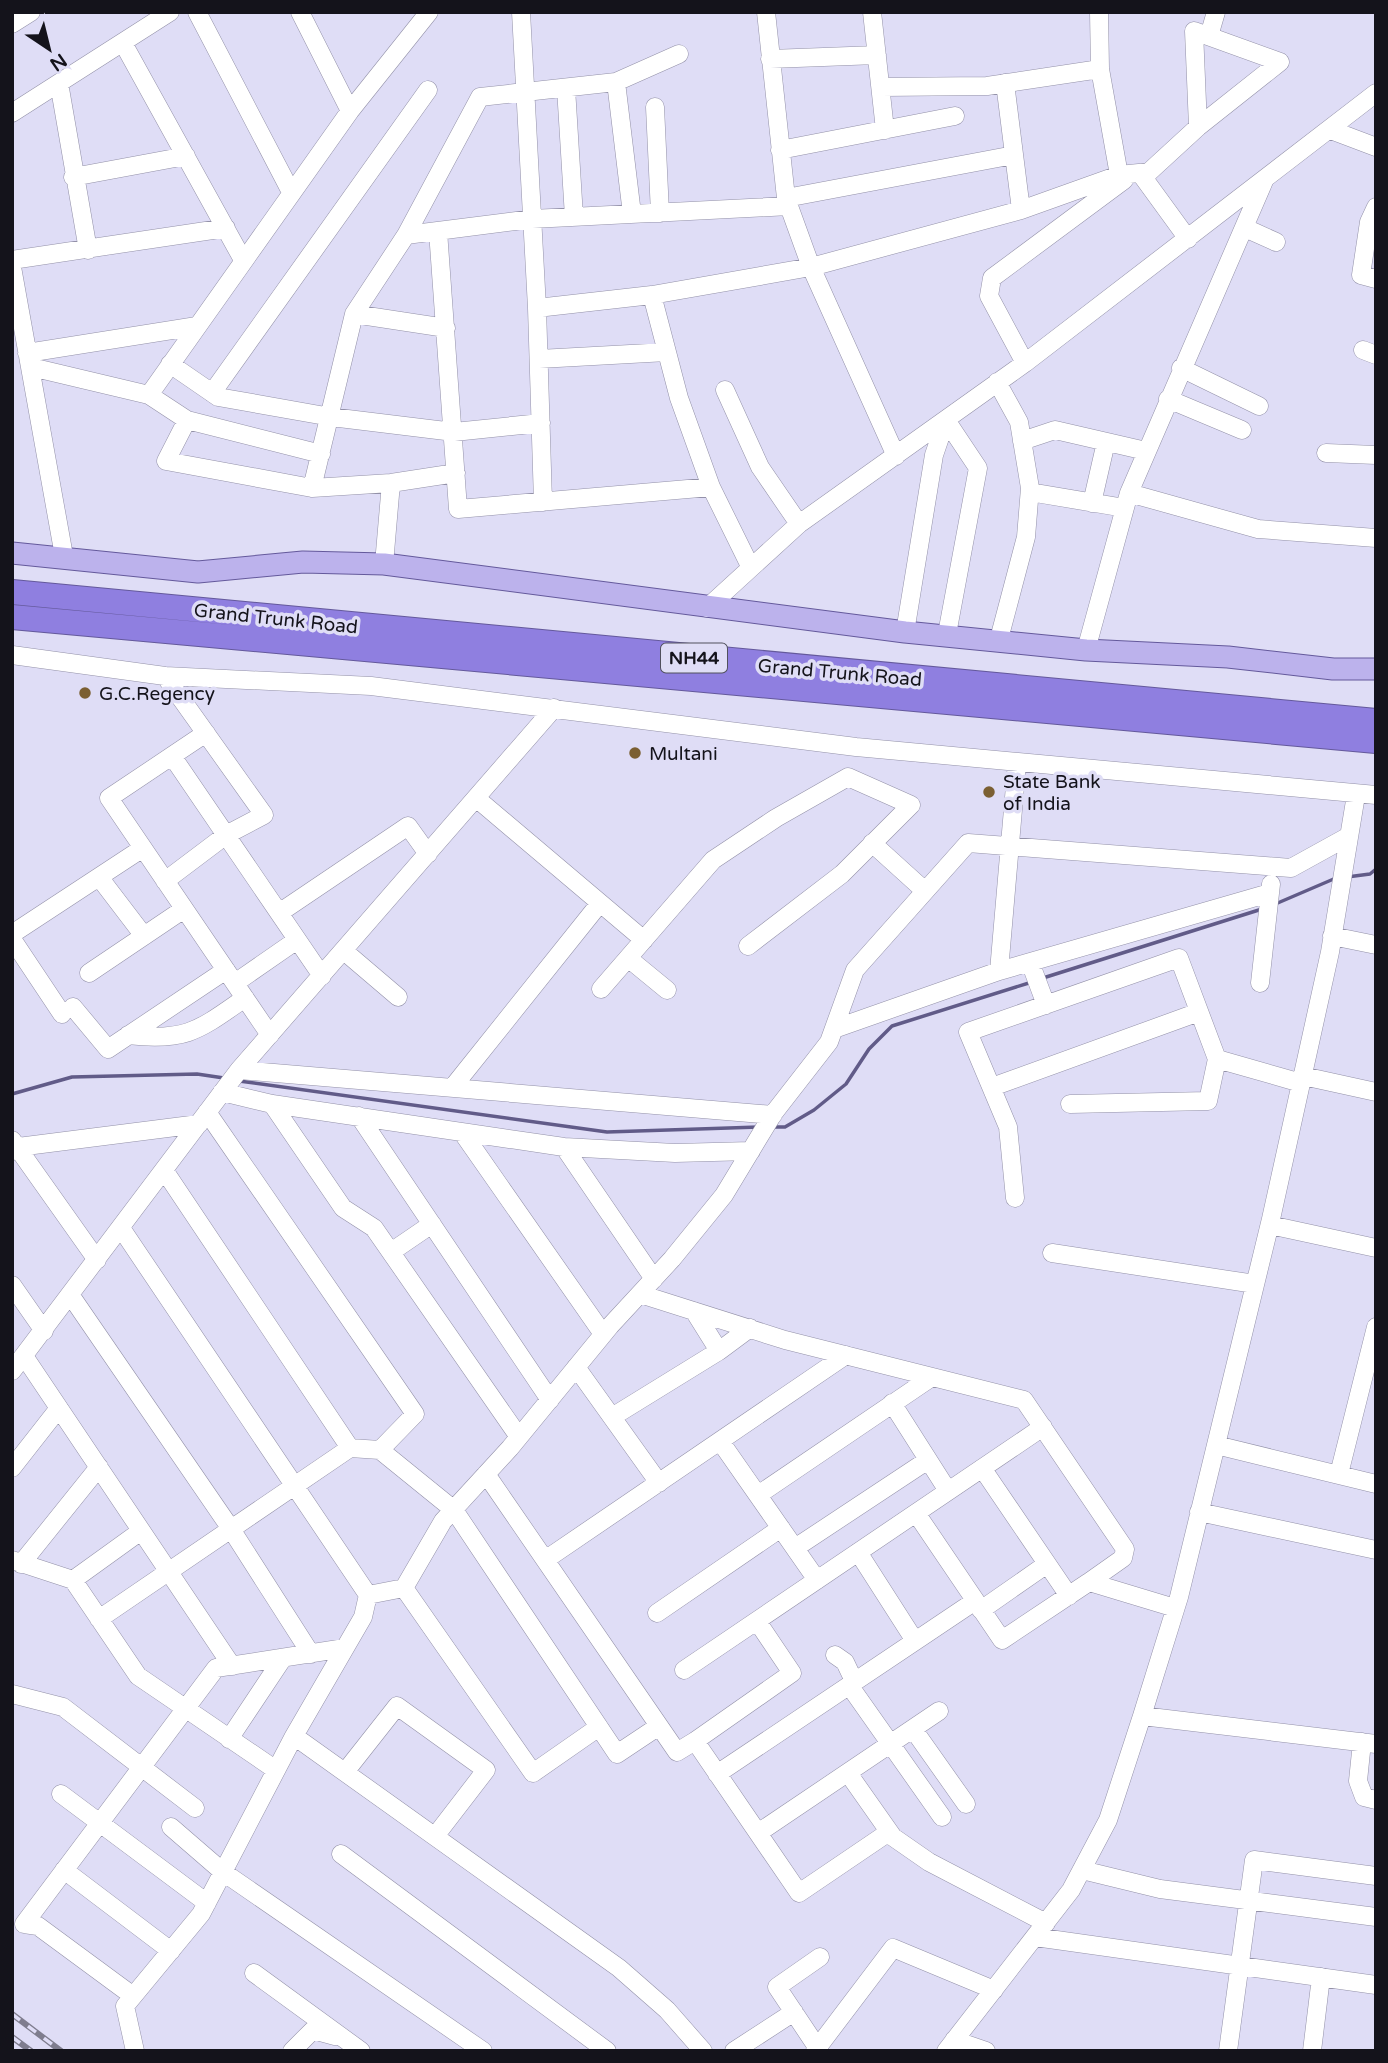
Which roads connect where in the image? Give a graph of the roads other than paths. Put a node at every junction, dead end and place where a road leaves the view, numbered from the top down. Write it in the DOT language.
graph roads {
  1 [pos="31,12"];
  2 [pos="170,12"];
  3 [pos="197,12"];
  4 [pos="300,12"];
  5 [pos="429,12"];
  6 [pos="521,12"];
  7 [pos="766,12"];
  8 [pos="872,12"];
  9 [pos="1099,12"];
  10 [pos="1216,12"];
  11 [pos="12,24"];
  12 [pos="1209,36"];
  13 [pos="123,43"];
  14 [pos="679,54"];
  15 [pos="877,55"];
  16 [pos="771,59"];
  17 [pos="1100,69"];
  18 [pos="616,82"];
  19 [pos="59,83"];
  20 [pos="1005,83"];
  21 [pos="881,87"];
  22 [pos="566,88"];
  23 [pos="428,90"];
  24 [pos="525,93"];
  25 [pos="1376,93"];
  26 [pos="654,107"];
  27 [pos="350,111"];
  28 [pos="12,113"];
  29 [pos="955,116"];
  30 [pos="1198,127"];
  31 [pos="885,130"];
  32 [pos="1331,130"];
  33 [pos="1376,148"];
  34 [pos="780,150"];
  35 [pos="1014,155"];
  36 [pos="186,156"];
  37 [pos="1130,174"];
  38 [pos="73,177"];
  39 [pos="1264,181"];
  40 [pos="291,192"];
  41 [pos="788,202"];
  42 [pos="1376,207"];
  43 [pos="1021,210"];
  44 [pos="660,213"];
  45 [pos="632,214"];
  46 [pos="574,217"];
  47 [pos="532,219"];
  48 [pos="226,228"];
  49 [pos="1245,228"];
  50 [pos="439,231"];
  51 [pos="406,235"];
  52 [pos="1188,239"];
  53 [pos="1276,242"];
  54 [pos="88,250"];
  55 [pos="12,260"];
  56 [pos="243,260"];
  57 [pos="12,267"];
  58 [pos="811,267"];
  59 [pos="1376,279"];
  60 [pos="652,295"];
  61 [pos="537,307"];
  62 [pos="354,314"];
  63 [pos="197,326"];
  64 [pos="446,327"];
  65 [pos="667,352"];
  66 [pos="539,359"];
  67 [pos="29,360"];
  68 [pos="1025,363"];
  69 [pos="170,364"];
  70 [pos="1181,368"];
  71 [pos="997,382"];
  72 [pos="724,390"];
  73 [pos="212,393"];
  74 [pos="149,395"];
  75 [pos="1168,398"];
  76 [pos="1259,406"];
  77 [pos="331,417"];
  78 [pos="187,420"];
  79 [pos="946,420"];
  80 [pos="541,423"];
  81 [pos="1242,430"];
  82 [pos="454,432"];
  83 [pos="1022,441"];
  84 [pos="1106,442"];
  85 [pos="1146,451"];
  86 [pos="1326,453"];
  87 [pos="321,454"];
  88 [pos="1376,455"];
  89 [pos="896,456"];
  90 [pos="456,473"];
  91 [pos="391,484"];
  92 [pos="711,487"];
  93 [pos="312,488"];
  94 [pos="1030,492"];
  95 [pos="1127,501"];
  96 [pos="543,502"];
  97 [pos="1093,503"];
  98 [pos="799,524"];
  99 [pos="1376,538"];
  100 [pos="12,553"];
  101 [pos="64,556"];
  102 [pos="384,564"];
  103 [pos="750,566"];
  104 [pos="12,592"];
  105 [pos="707,608"];
  106 [pos="12,617"];
  107 [pos="905,632"];
  108 [pos="947,634"];
  109 [pos="999,639"];
  110 [pos="1086,650"];
  111 [pos="12,655"];
  112 [pos="1376,669"];
  113 [pos="165,676"];
  114 [pos="554,708"];
  115 [pos="1376,721"];
  116 [pos="206,733"];
  117 [pos="1376,741"];
  118 [pos="856,747"];
  119 [pos="172,756"];
  120 [pos="1017,764"];
  121 [pos="848,777"];
  122 [pos="1356,795"];
  123 [pos="1376,795"];
  124 [pos="476,798"];
  125 [pos="226,835"];
  126 [pos="1349,836"];
  127 [pos="872,844"];
  128 [pos="1010,846"];
  129 [pos="143,848"];
  130 [pos="428,854"];
  131 [pos="1273,867"];
  132 [pos="99,877"];
  133 [pos="165,881"];
  134 [pos="925,891"];
  135 [pos="1269,896"];
  136 [pos="600,903"];
  137 [pos="184,909"];
  138 [pos="279,913"];
  139 [pos="12,936"];
  140 [pos="144,936"];
  141 [pos="1332,936"];
  142 [pos="297,940"];
  143 [pos="644,940"];
  144 [pos="1376,945"];
  145 [pos="748,946"];
  146 [pos="344,951"];
  147 [pos="628,958"];
  148 [pos="1032,966"];
  149 [pos="999,971"];
  150 [pos="89,973"];
  151 [pos="230,976"];
  152 [pos="322,976"];
  153 [pos="1259,983"];
  154 [pos="601,989"];
  155 [pos="667,990"];
  156 [pos="398,997"];
  157 [pos="245,998"];
  158 [pos="1044,998"];
  159 [pos="1199,1012"];
  160 [pos="834,1029"];
  161 [pos="128,1035"];
  162 [pos="270,1035"];
  163 [pos="1217,1059"];
  164 [pos="231,1080"];
  165 [pos="1302,1080"];
  166 [pos="456,1083"];
  167 [pos="992,1087"];
  168 [pos="1376,1092"];
  169 [pos="272,1104"];
  170 [pos="1070,1104"];
  171 [pos="359,1116"];
  172 [pos="203,1118"];
  173 [pos="763,1131"];
  174 [pos="461,1132"];
  175 [pos="14,1146"];
  176 [pos="564,1147"];
  177 [pos="164,1170"];
  178 [pos="1015,1198"];
  179 [pos="432,1224"];
  180 [pos="1270,1224"];
  181 [pos="121,1228"];
  182 [pos="1376,1248"];
  183 [pos="391,1252"];
  184 [pos="1052,1253"];
  185 [pos="97,1261"];
  186 [pos="654,1279"];
  187 [pos="1255,1284"];
  188 [pos="12,1285"];
  189 [pos="640,1294"];
  190 [pos="71,1296"];
  191 [pos="694,1311"];
  192 [pos="1376,1327"];
  193 [pos="750,1328"];
  194 [pos="44,1331"];
  195 [pos="603,1334"];
  196 [pos="719,1351"];
  197 [pos="846,1355"];
  198 [pos="24,1356"];
  199 [pos="576,1367"];
  200 [pos="12,1371"];
  201 [pos="932,1377"];
  202 [pos="1369,1381"];
  203 [pos="550,1400"];
  204 [pos="892,1403"];
  205 [pos="59,1408"];
  206 [pos="612,1417"];
  207 [pos="1042,1427"];
  208 [pos="519,1437"];
  209 [pos="720,1441"];
  210 [pos="1216,1445"];
  211 [pos="350,1448"];
  212 [pos="380,1450"];
  213 [pos="928,1460"];
  214 [pos="99,1467"];
  215 [pos="12,1468"];
  216 [pos="982,1468"];
  217 [pos="486,1474"];
  218 [pos="1339,1474"];
  219 [pos="659,1483"];
  220 [pos="1376,1484"];
  221 [pos="295,1486"];
  222 [pos="948,1491"];
  223 [pos="758,1495"];
  224 [pos="454,1510"];
  225 [pos="916,1513"];
  226 [pos="1199,1513"];
  227 [pos="781,1528"];
  228 [pos="231,1529"];
  229 [pos="141,1531"];
  230 [pos="795,1548"];
  231 [pos="1376,1550"];
  232 [pos="858,1552"];
  233 [pos="545,1560"];
  234 [pos="17,1562"];
  235 [pos="1047,1564"];
  236 [pos="169,1571"];
  237 [pos="72,1580"];
  238 [pos="817,1580"];
  239 [pos="1090,1582"];
  240 [pos="404,1588"];
  241 [pos="368,1595"];
  242 [pos="1069,1596"];
  243 [pos="978,1605"];
  244 [pos="1175,1608"];
  245 [pos="657,1613"];
  246 [pos="99,1619"];
  247 [pos="757,1621"];
  248 [pos="915,1641"];
  249 [pos="345,1648"];
  250 [pos="311,1654"];
  251 [pos="835,1655"];
  252 [pos="283,1658"];
  253 [pos="232,1666"];
  254 [pos="684,1670"];
  255 [pos="852,1683"];
  256 [pos="12,1694"];
  257 [pos="183,1709"];
  258 [pos="939,1711"];
  259 [pos="1142,1716"];
  260 [pos="659,1726"];
  261 [pos="599,1727"];
  262 [pos="913,1729"];
  263 [pos="294,1736"];
  264 [pos="229,1739"];
  265 [pos="695,1741"];
  266 [pos="1369,1743"];
  267 [pos="889,1745"];
  268 [pos="141,1766"];
  269 [pos="276,1770"];
  270 [pos="345,1772"];
  271 [pos="848,1773"];
  272 [pos="717,1774"];
  273 [pos="61,1794"];
  274 [pos="1376,1800"];
  275 [pos="966,1804"];
  276 [pos="195,1808"];
  277 [pos="942,1817"];
  278 [pos="99,1822"];
  279 [pos="171,1827"];
  280 [pos="889,1832"];
  281 [pos="758,1833"];
  282 [pos="436,1835"];
  283 [pos="341,1854"];
  284 [pos="64,1870"];
  285 [pos="1082,1870"];
  286 [pos="223,1872"];
  287 [pos="1376,1876"];
  288 [pos="1249,1900"];
  289 [pos="207,1903"];
  290 [pos="1376,1917"];
  291 [pos="1041,1930"];
  292 [pos="171,1951"];
  293 [pos="820,1957"];
  294 [pos="1240,1966"];
  295 [pos="254,1973"];
  296 [pos="1321,1977"];
  297 [pos="1376,1984"];
  298 [pos="995,1990"];
  299 [pos="133,1996"];
  300 [pos="794,2012"];
  301 [pos="342,2037"];
  302 [pos="588,2045"];
  303 [pos="950,2046"];
  304 [pos="816,2049"];
  305 [pos="135,2051"];
  306 [pos="292,2051"];
  307 [pos="361,2051"];
  308 [pos="483,2051"];
  309 [pos="607,2051"];
  310 [pos="704,2051"];
  311 [pos="734,2051"];
  312 [pos="986,2051"];
  313 [pos="1228,2051"];
  314 [pos="1312,2051"];
  1 -- 11 [label="street"];
  2 -- 13 [label="street"];
  3 -- 40 [label="street"];
  4 -- 27 [label="street"];
  5 -- 27 [label="street"];
  6 -- 24 [label="street"];
  7 -- 16 [label="street"];
  8 -- 15 [label="street"];
  9 -- 17 [label="street"];
  10 -- 12 [label="street"];
  12 -- 30 [label="street"];
  12 -- 30 [label="street"];
  13 -- 19 [label="street"];
  13 -- 36 [label="street"];
  14 -- 18 [label="street"];
  15 -- 16 [label="street"];
  15 -- 21 [label="street"];
  16 -- 34 [label="street"];
  17 -- 20 [label="street"];
  17 -- 37 [label="street"];
  18 -- 22 [label="street"];
  18 -- 45 [label="street"];
  19 -- 28 [label="street"];
  19 -- 38 [label="street"];
  20 -- 21 [label="street"];
  20 -- 35 [label="street"];
  21 -- 31 [label="street"];
  22 -- 24 [label="street"];
  22 -- 46 [label="street"];
  23 -- 73 [label="street"];
  24 -- 47 [label="street"];
  24 -- 51 [label="street"];
  25 -- 32 [label="street"];
  26 -- 44 [label="street"];
  27 -- 40 [label="street"];
  29 -- 31 [label="street"];
  30 -- 37 [label="street"];
  31 -- 34 [label="street"];
  32 -- 33 [label="street"];
  32 -- 39 [label="street"];
  34 -- 41 [label="street"];
  35 -- 41 [label="street"];
  35 -- 43 [label="street"];
  36 -- 38 [label="street"];
  36 -- 48 [label="street"];
  37 -- 43 [label="street"];
  37 -- 52 [label="street"];
  37 -- 68 [label="street"];
  38 -- 54 [label="street"];
  39 -- 49 [label="street"];
  39 -- 52 [label="street"];
  40 -- 56 [label="street"];
  41 -- 44 [label="street"];
  41 -- 58 [label="street"];
  42 -- 59 [label="street"];
  43 -- 58 [label="street"];
  44 -- 45 [label="street"];
  45 -- 46 [label="street"];
  46 -- 47 [label="street"];
  47 -- 50 [label="street"];
  47 -- 61 [label="street"];
  48 -- 54 [label="street"];
  48 -- 56 [label="street"];
  49 -- 53 [label="street"];
  49 -- 70 [label="street"];
  50 -- 51 [label="street"];
  50 -- 64 [label="street"];
  51 -- 62 [label="street"];
  52 -- 68 [label="street"];
  54 -- 55 [label="street"];
  56 -- 63 [label="street"];
  57 -- 67 [label="street"];
  58 -- 60 [label="street"];
  58 -- 89 [label="street"];
  60 -- 61 [label="street"];
  60 -- 65 [label="street"];
  61 -- 66 [label="street"];
  62 -- 64 [label="street"];
  62 -- 77 [label="street"];
  63 -- 67 [label="street"];
  63 -- 69 [label="street"];
  64 -- 82 [label="street"];
  65 -- 66 [label="street"];
  65 -- 92 [label="street"];
  66 -- 80 [label="street"];
  67 -- 74 [label="street"];
  67 -- 101 [label="street"];
  68 -- 71 [label="street"];
  69 -- 73 [label="street"];
  69 -- 74 [label="street"];
  70 -- 75 [label="street"];
  70 -- 76 [label="street"];
  71 -- 79 [label="street"];
  71 -- 83 [label="street"];
  72 -- 98 [label="street"];
  73 -- 77 [label="street"];
  74 -- 78 [label="street"];
  75 -- 81 [label="street"];
  75 -- 85 [label="street"];
  77 -- 82 [label="street"];
  77 -- 87 [label="street"];
  78 -- 87 [label="street"];
  78 -- 93 [label="street"];
  79 -- 89 [label="street"];
  79 -- 107 [label="street"];
  79 -- 108 [label="street"];
  80 -- 82 [label="street"];
  80 -- 96 [label="street"];
  82 -- 90 [label="street"];
  83 -- 84 [label="street"];
  83 -- 94 [label="street"];
  84 -- 85 [label="street"];
  84 -- 97 [label="street"];
  85 -- 95 [label="street"];
  86 -- 88 [label="street"];
  87 -- 93 [label="street"];
  89 -- 98 [label="street"];
  90 -- 91 [label="street"];
  90 -- 96 [label="street"];
  91 -- 93 [label="street"];
  91 -- 102 [label="street"];
  92 -- 96 [label="street"];
  92 -- 103 [label="street"];
  94 -- 97 [label="street"];
  94 -- 109 [label="street"];
  95 -- 97 [label="street"];
  95 -- 99 [label="street"];
  95 -- 110 [label="street"];
  98 -- 103 [label="street"];
  100 -- 101 [label="main road"];
  101 -- 102 [label="main road"];
  102 -- 105 [label="main road"];
  103 -- 105 [label="street"];
  104 -- 115 [label="highway, Grand Trunk Road / NH44"];
  105 -- 107 [label="main road"];
  106 -- 117 [label="highway, Grand Trunk Road / NH44"];
  107 -- 108 [label="main road"];
  108 -- 109 [label="main road"];
  109 -- 110 [label="main road"];
  110 -- 112 [label="main road"];
  111 -- 113 [label="street"];
  113 -- 114 [label="street"];
  113 -- 116 [label="street"];
  114 -- 118 [label="street"];
  114 -- 124 [label="street"];
  116 -- 119 [label="street"];
  116 -- 125 [label="street"];
  118 -- 120 [label="street"];
  118 -- 121 [label="street"];
  119 -- 125 [label="street"];
  119 -- 129 [label="street"];
  120 -- 122 [label="street"];
  120 -- 128 [label="street"];
  121 -- 127 [label="street"];
  121 -- 143 [label="street"];
  122 -- 123 [label="street"];
  122 -- 126 [label="street"];
  124 -- 130 [label="street"];
  124 -- 136 [label="street"];
  125 -- 133 [label="street"];
  125 -- 138 [label="street"];
  126 -- 131 [label="street"];
  126 -- 141 [label="street"];
  127 -- 134 [label="street"];
  127 -- 145 [label="street"];
  128 -- 131 [label="street"];
  128 -- 134 [label="street"];
  128 -- 149 [label="street"];
  129 -- 132 [label="street"];
  129 -- 133 [label="street"];
  130 -- 138 [label="street"];
  130 -- 146 [label="street"];
  131 -- 135 [label="street"];
  132 -- 139 [label="street"];
  132 -- 140 [label="street"];
  133 -- 137 [label="street"];
  134 -- 160 [label="street"];
  135 -- 148 [label="street"];
  135 -- 153 [label="street"];
  136 -- 143 [label="street"];
  136 -- 166 [label="street"];
  137 -- 140 [label="street"];
  137 -- 151 [label="street"];
  138 -- 142 [label="street"];
  139 -- 161 [label="street"];
  140 -- 150 [label="street"];
  141 -- 144 [label="street"];
  141 -- 165 [label="street"];
  142 -- 151 [label="street"];
  142 -- 152 [label="street"];
  143 -- 147 [label="street"];
  146 -- 152 [label="street"];
  146 -- 156 [label="street"];
  147 -- 154 [label="street"];
  147 -- 155 [label="street"];
  148 -- 149 [label="street"];
  148 -- 158 [label="street"];
  149 -- 160 [label="street"];
  151 -- 157 [label="street"];
  151 -- 161 [label="street"];
  152 -- 162 [label="street"];
  157 -- 161 [label="street"];
  157 -- 162 [label="street"];
  158 -- 159 [label="street"];
  158 -- 167 [label="street"];
  159 -- 163 [label="street"];
  159 -- 167 [label="street"];
  160 -- 173 [label="street"];
  162 -- 164 [label="street"];
  163 -- 165 [label="street"];
  163 -- 170 [label="street"];
  164 -- 169 [label="street"];
  164 -- 172 [label="street"];
  164 -- 173 [label="street"];
  165 -- 168 [label="street"];
  165 -- 180 [label="street"];
  167 -- 178 [label="street"];
  169 -- 171 [label="street"];
  169 -- 183 [label="street"];
  171 -- 174 [label="street"];
  171 -- 179 [label="street"];
  172 -- 175 [label="street"];
  172 -- 177 [label="street"];
  172 -- 212 [label="street"];
  173 -- 176 [label="street"];
  173 -- 186 [label="street"];
  174 -- 176 [label="street"];
  174 -- 195 [label="street"];
  175 -- 185 [label="street"];
  176 -- 186 [label="street"];
  177 -- 181 [label="street"];
  177 -- 211 [label="street"];
  179 -- 183 [label="street"];
  179 -- 203 [label="street"];
  180 -- 182 [label="street"];
  180 -- 187 [label="street"];
  181 -- 185 [label="street"];
  181 -- 221 [label="street"];
  183 -- 208 [label="street"];
  184 -- 187 [label="street"];
  185 -- 190 [label="street"];
  186 -- 189 [label="street"];
  187 -- 210 [label="street"];
  188 -- 194 [label="street"];
  189 -- 191 [label="street"];
  189 -- 195 [label="street"];
  190 -- 194 [label="street"];
  190 -- 228 [label="street"];
  191 -- 193 [label="street"];
  191 -- 196 [label="street"];
  192 -- 202 [label="street"];
  193 -- 196 [label="street"];
  193 -- 197 [label="street"];
  194 -- 198 [label="street"];
  195 -- 199 [label="street"];
  196 -- 206 [label="street"];
  197 -- 201 [label="street"];
  197 -- 209 [label="street"];
  198 -- 200 [label="street"];
  198 -- 205 [label="street"];
  199 -- 203 [label="street"];
  199 -- 206 [label="street"];
  201 -- 204 [label="street"];
  201 -- 207 [label="street"];
  202 -- 218 [label="street"];
  203 -- 208 [label="street"];
  204 -- 213 [label="street"];
  204 -- 223 [label="street"];
  205 -- 214 [label="street"];
  205 -- 215 [label="street"];
  206 -- 219 [label="street"];
  207 -- 216 [label="street"];
  207 -- 239 [label="street"];
  208 -- 217 [label="street"];
  209 -- 219 [label="street"];
  209 -- 223 [label="street"];
  210 -- 218 [label="street"];
  210 -- 226 [label="street"];
  211 -- 212 [label="street"];
  211 -- 221 [label="street"];
  212 -- 224 [label="street"];
  213 -- 222 [label="street"];
  213 -- 230 [label="street"];
  214 -- 229 [label="street"];
  214 -- 234 [label="street"];
  216 -- 222 [label="street"];
  216 -- 235 [label="street"];
  217 -- 224 [label="street"];
  217 -- 233 [label="street"];
  218 -- 220 [label="street"];
  219 -- 233 [label="street"];
  221 -- 228 [label="street"];
  221 -- 241 [label="street"];
  222 -- 225 [label="street"];
  223 -- 227 [label="street"];
  224 -- 240 [label="street"];
  224 -- 261 [label="street"];
  225 -- 232 [label="street"];
  225 -- 243 [label="street"];
  226 -- 231 [label="street"];
  226 -- 244 [label="street"];
  227 -- 230 [label="street"];
  227 -- 245 [label="street"];
  228 -- 236 [label="street"];
  228 -- 250 [label="street"];
  229 -- 236 [label="street"];
  229 -- 237 [label="street"];
  230 -- 238 [label="street"];
  232 -- 238 [label="street"];
  232 -- 248 [label="street"];
  233 -- 260 [label="street"];
  234 -- 237 [label="street"];
  235 -- 242 [label="street"];
  235 -- 243 [label="street"];
  236 -- 246 [label="street"];
  236 -- 253 [label="street"];
  237 -- 246 [label="street"];
  238 -- 247 [label="street"];
  239 -- 242 [label="street"];
  239 -- 244 [label="street"];
  240 -- 241 [label="street"];
  240 -- 261 [label="street"];
  241 -- 249 [label="street"];
  242 -- 243 [label="street"];
  243 -- 248 [label="street"];
  244 -- 259 [label="street"];
  246 -- 257 [label="street"];
  247 -- 254 [label="street"];
  247 -- 265 [label="street"];
  248 -- 255 [label="street"];
  249 -- 250 [label="street"];
  249 -- 263 [label="street"];
  250 -- 252 [label="street"];
  251 -- 255 [label="street"];
  252 -- 253 [label="street"];
  252 -- 264 [label="street"];
  253 -- 257 [label="street"];
  255 -- 267 [label="street"];
  255 -- 272 [label="street"];
  256 -- 268 [label="street"];
  257 -- 264 [label="street"];
  257 -- 268 [label="street"];
  258 -- 262 [label="street"];
  259 -- 266 [label="street"];
  259 -- 285 [label="street"];
  260 -- 261 [label="street"];
  260 -- 265 [label="street"];
  262 -- 267 [label="street"];
  262 -- 275 [label="street"];
  263 -- 269 [label="street"];
  263 -- 270 [label="street"];
  264 -- 269 [label="street"];
  265 -- 272 [label="street"];
  266 -- 274 [label="street"];
  267 -- 271 [label="street"];
  267 -- 277 [label="street"];
  268 -- 276 [label="street"];
  268 -- 278 [label="street"];
  269 -- 286 [label="street"];
  270 -- 282 [label="street"];
  270 -- 282 [label="street"];
  271 -- 280 [label="street"];
  271 -- 281 [label="street"];
  272 -- 281 [label="street"];
  273 -- 278 [label="street"];
  278 -- 284 [label="street"];
  278 -- 289 [label="street"];
  279 -- 286 [label="street"];
  280 -- 281 [label="street"];
  280 -- 291 [label="street"];
  282 -- 310 [label="street"];
  283 -- 302 [label="street"];
  284 -- 292 [label="street"];
  284 -- 299 [label="street"];
  285 -- 288 [label="street"];
  285 -- 291 [label="street"];
  286 -- 289 [label="street"];
  286 -- 308 [label="street"];
  287 -- 288 [label="street"];
  288 -- 290 [label="street"];
  288 -- 294 [label="street"];
  289 -- 292 [label="street"];
  291 -- 294 [label="street"];
  291 -- 298 [label="street"];
  292 -- 299 [label="street"];
  293 -- 300 [label="street"];
  294 -- 296 [label="street"];
  294 -- 313 [label="street"];
  295 -- 301 [label="street"];
  296 -- 297 [label="street"];
  296 -- 314 [label="street"];
  298 -- 303 [label="street"];
  298 -- 304 [label="street"];
  299 -- 305 [label="street"];
  300 -- 304 [label="street"];
  300 -- 311 [label="street"];
  301 -- 306 [label="street"];
  301 -- 307 [label="street"];
  302 -- 309 [label="street"];
  303 -- 312 [label="street"];
}
